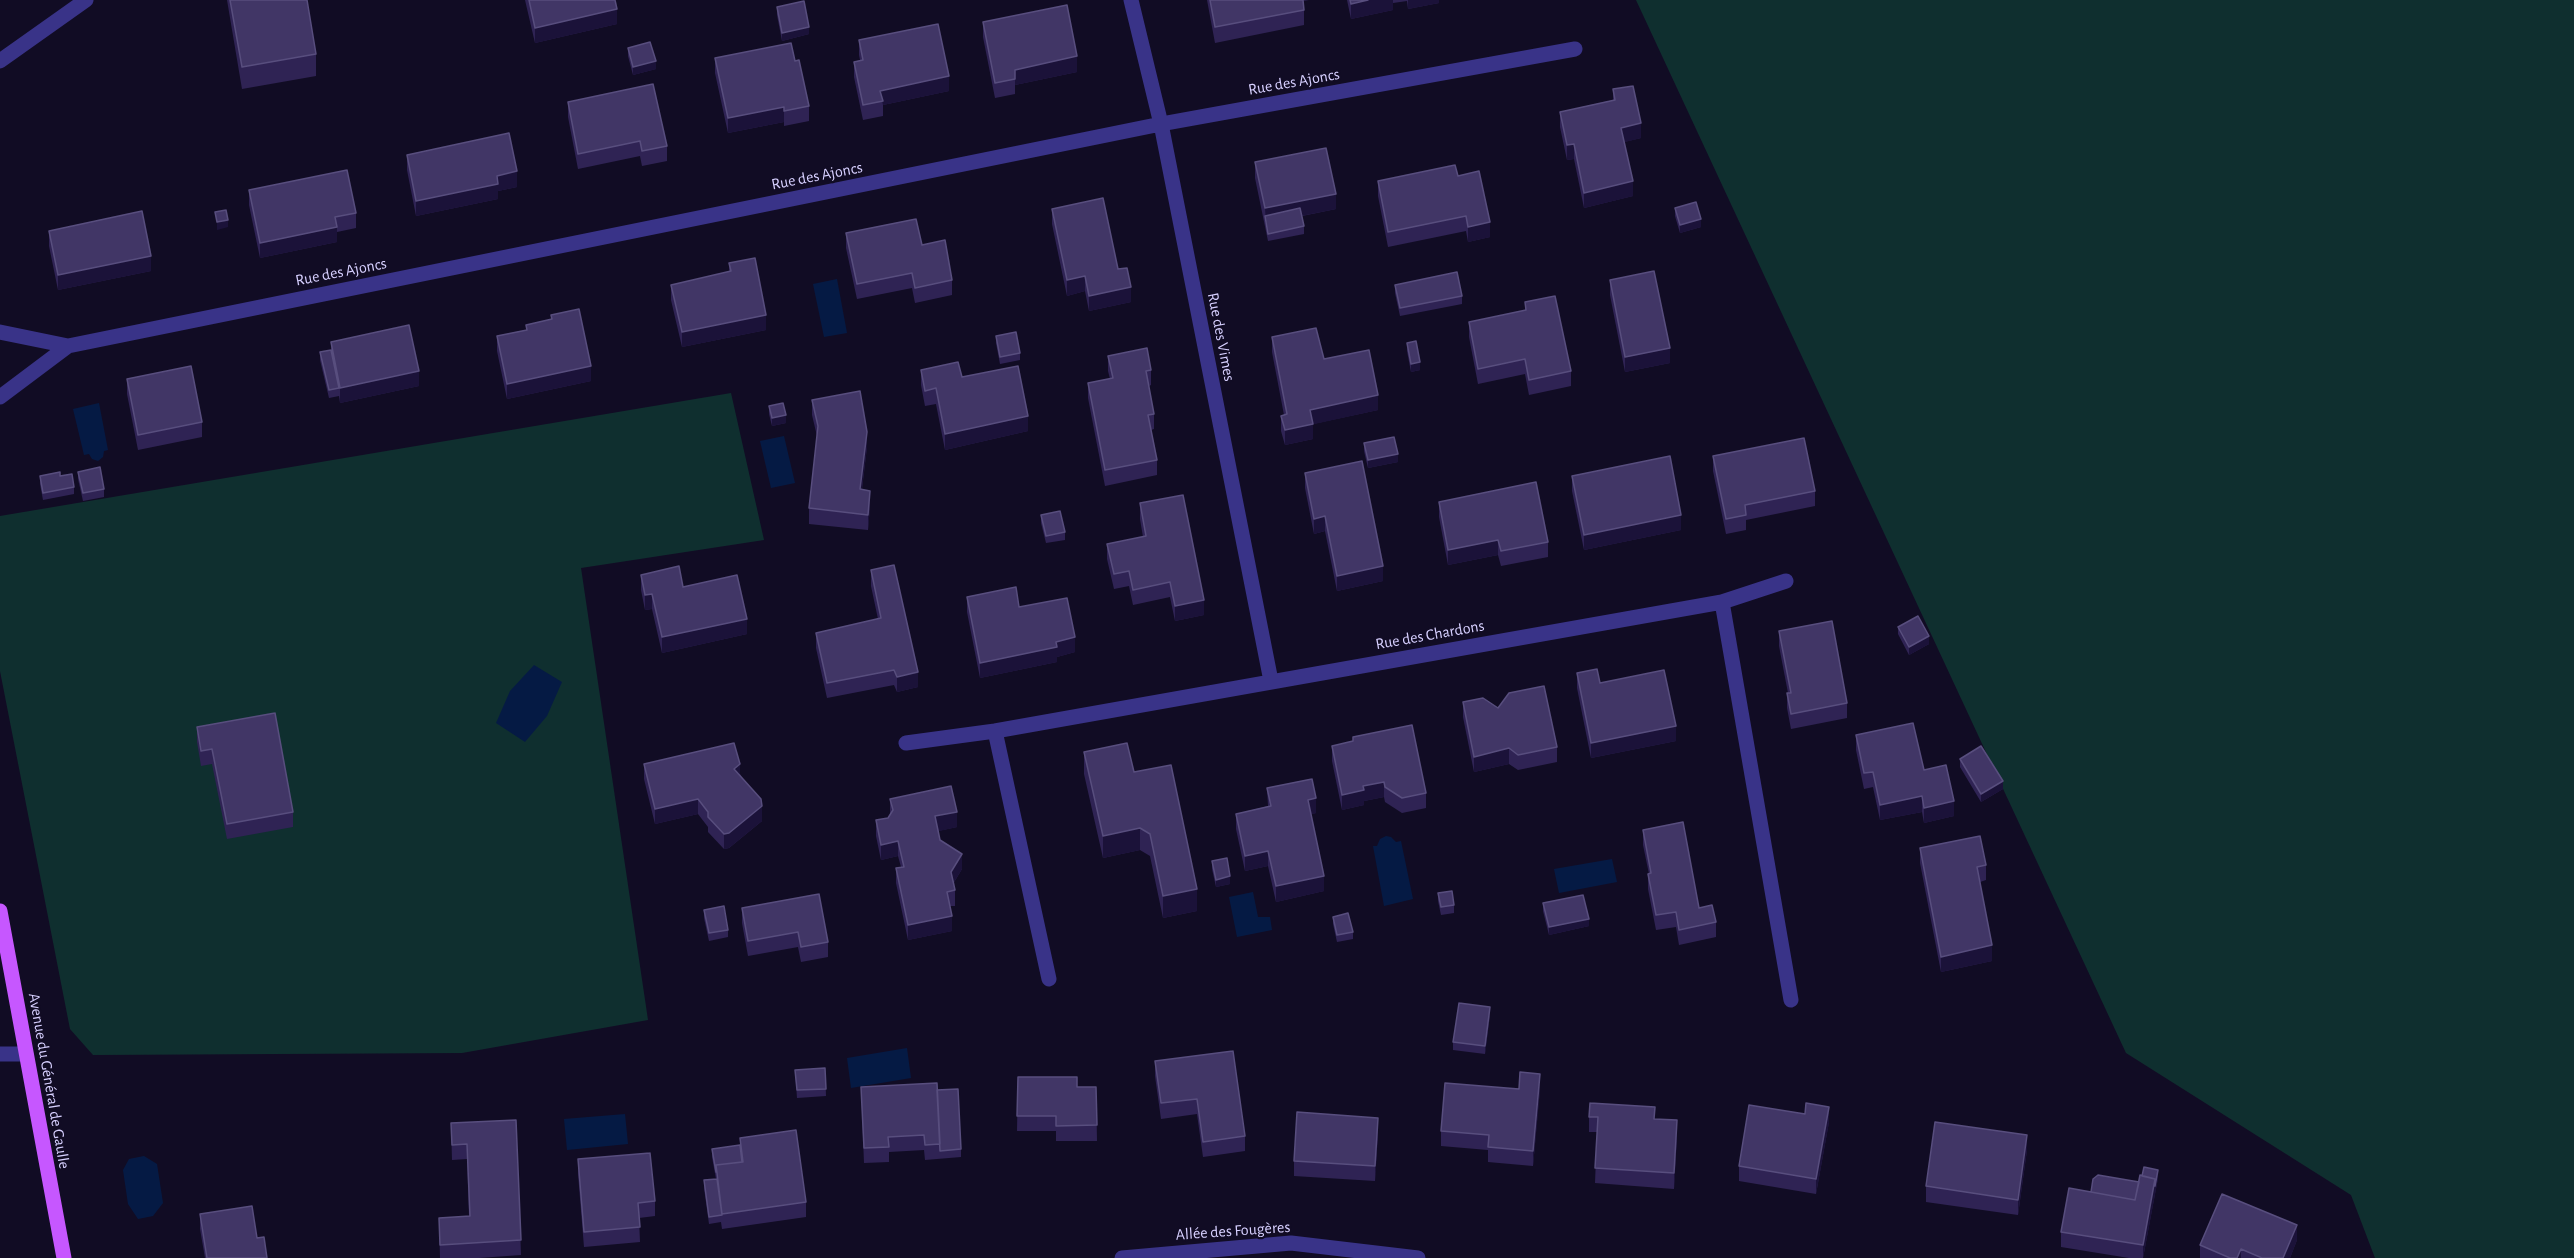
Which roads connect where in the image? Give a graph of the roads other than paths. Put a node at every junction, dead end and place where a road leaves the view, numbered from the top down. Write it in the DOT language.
graph roads {
  1 [pos="86,0"];
  2 [pos="1131,0"];
  3 [pos="1575,49"];
  4 [pos="0,61"];
  5 [pos="1161,124"];
  6 [pos="0,332"];
  7 [pos="68,346"];
  8 [pos="0,397"];
  9 [pos="1786,581"];
  10 [pos="1722,602"];
  11 [pos="1271,681"];
  12 [pos="995,731"];
  13 [pos="906,743"];
  14 [pos="0,911"];
  15 [pos="1049,979"];
  16 [pos="1791,1000"];
  17 [pos="0,1054"];
  18 [pos="26,1054"];
  19 [pos="64,1258"];
  20 [pos="1122,1258"];
  21 [pos="1418,1258"];
  1 -- 4 [label="street"];
  2 -- 5 [label="street, Rue des Vimes"];
  3 -- 5 [label="street, Rue des Ajoncs"];
  5 -- 7 [label="street, Rue des Ajoncs"];
  5 -- 11 [label="street, Rue des Vimes"];
  6 -- 7 [label="street, Rue des Ajoncs"];
  7 -- 8 [label="street, Rue des Ajoncs"];
  9 -- 10 [label="street, Rue des Chardons"];
  10 -- 11 [label="street, Rue des Chardons"];
  10 -- 16 [label="street"];
  11 -- 12 [label="street, Rue des Chardons"];
  12 -- 13 [label="street, Rue des Chardons"];
  12 -- 15 [label="street"];
  14 -- 18 [label="main road, Avenue du Général de Gaulle"];
  17 -- 18 [label="street"];
  18 -- 19 [label="main road, Avenue du Général de Gaulle"];
  20 -- 21 [label="street, Allée des Fougères"];
}
